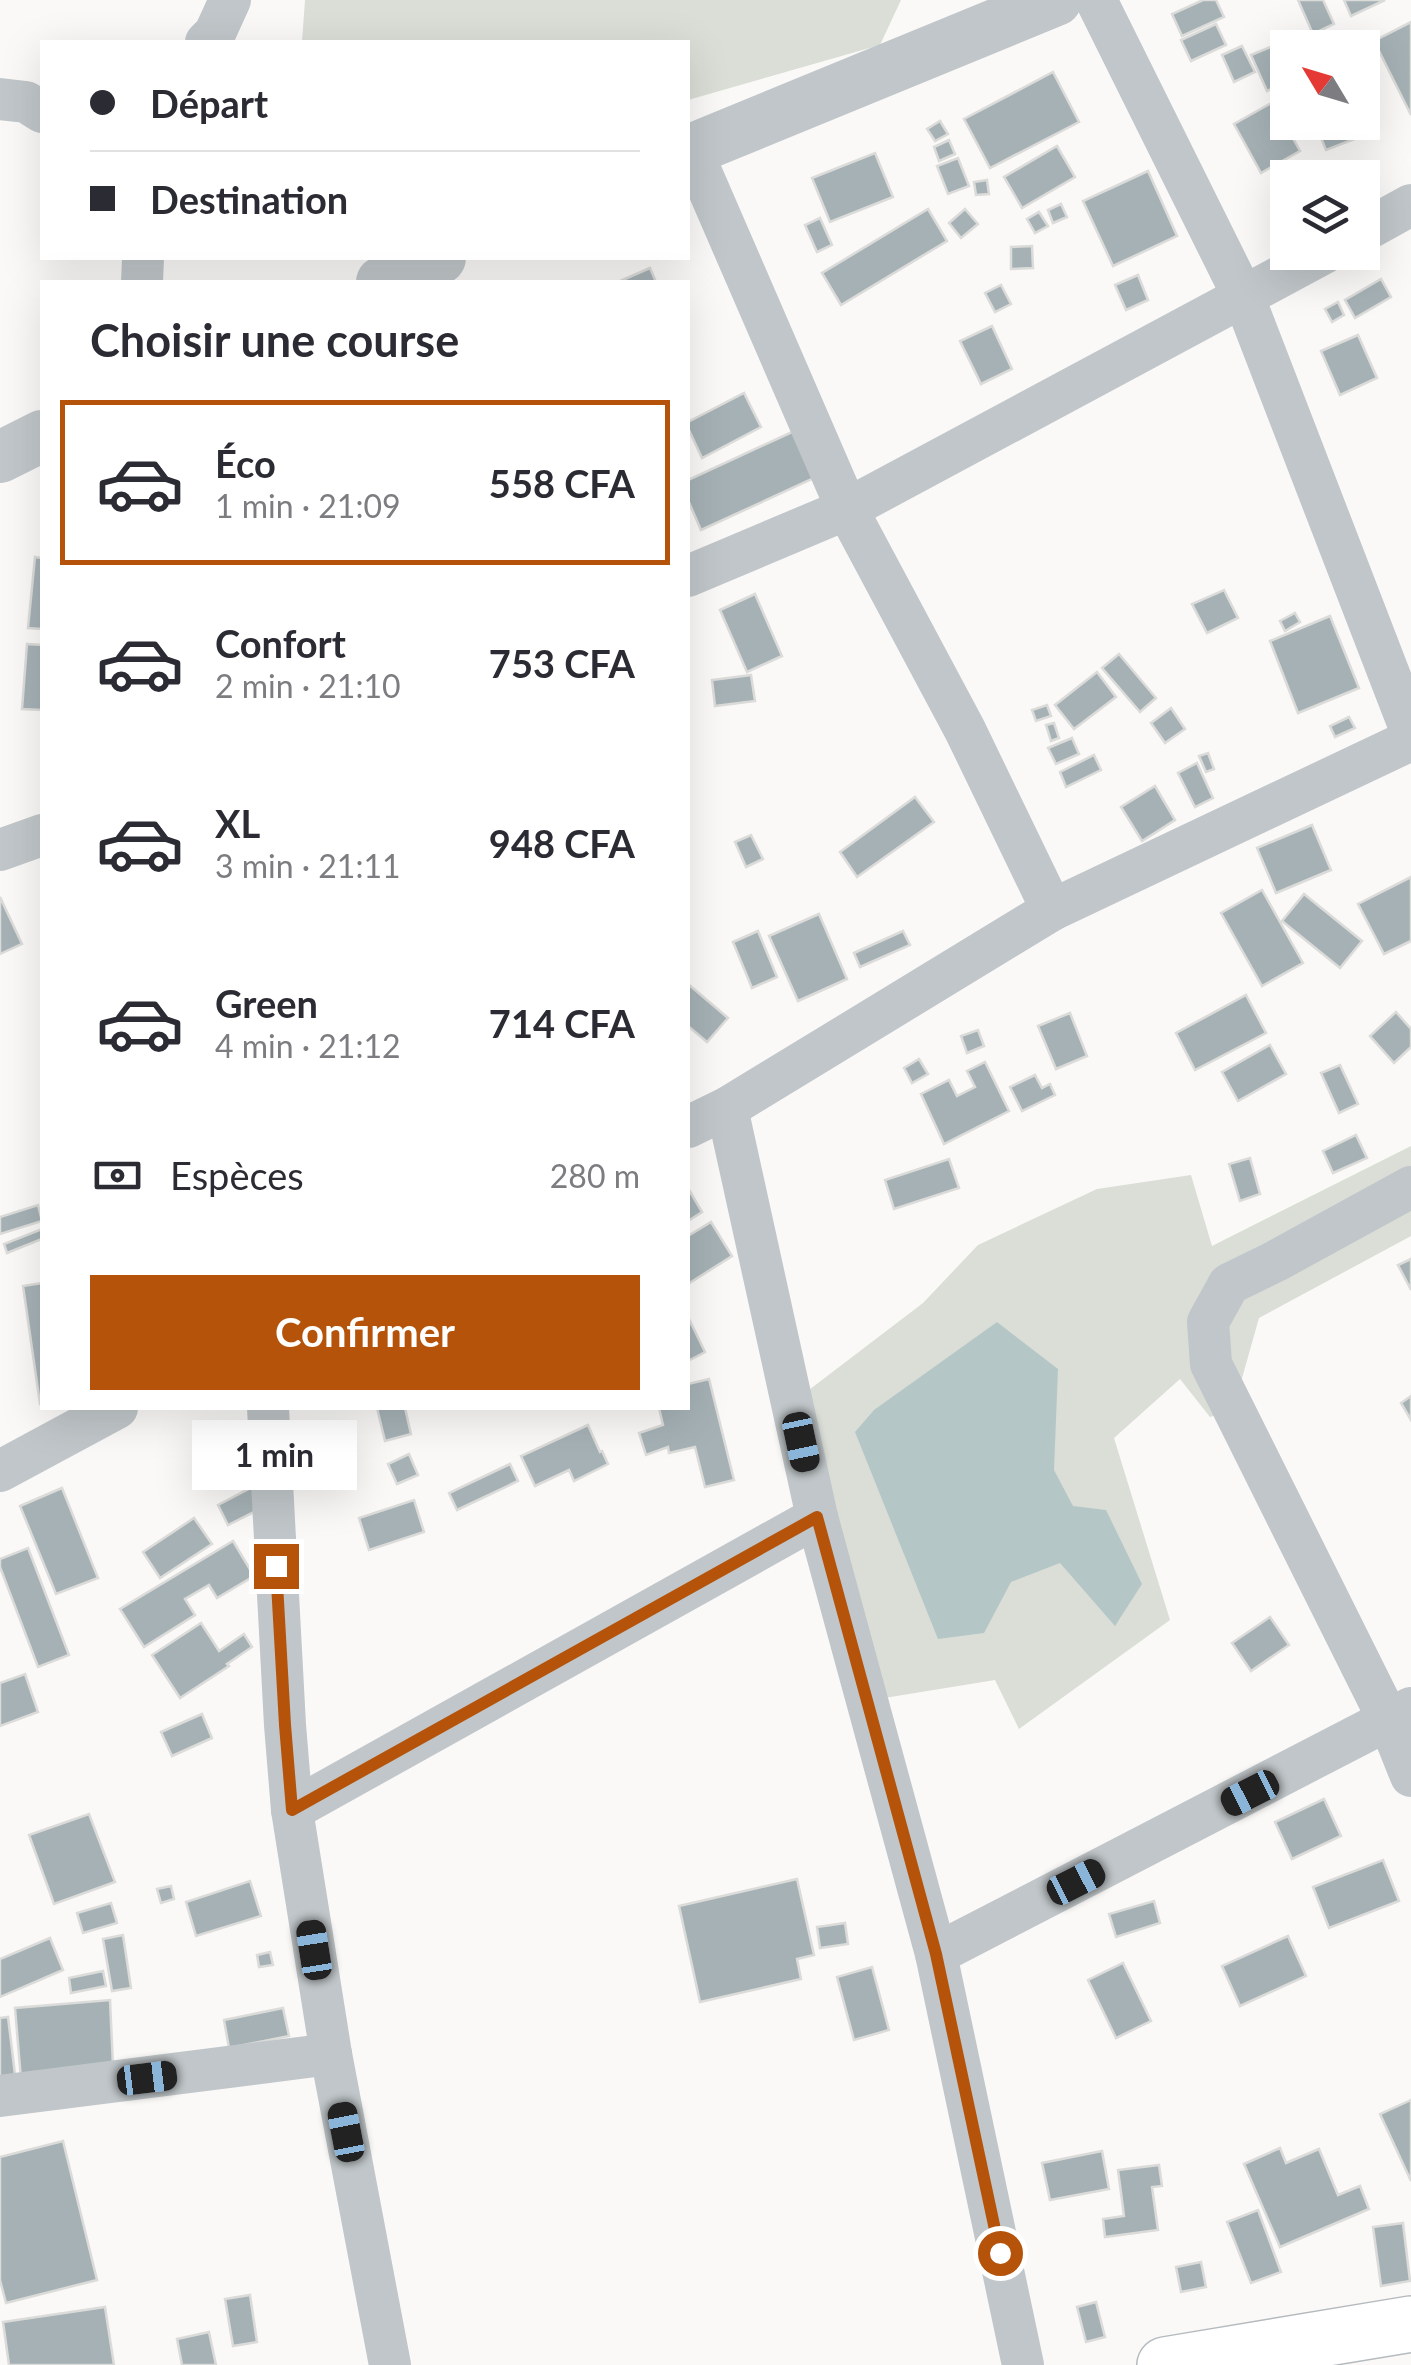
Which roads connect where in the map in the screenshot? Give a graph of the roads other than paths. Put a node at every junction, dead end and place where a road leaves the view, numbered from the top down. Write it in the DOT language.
graph roads {
  1 [pos="230,0"];
  2 [pos="1056,0"];
  3 [pos="1096,0"];
  4 [pos="208,40"];
  5 [pos="690,150"];
  6 [pos="690,152"];
  7 [pos="1411,205"];
  8 [pos="1380,222"];
  9 [pos="435,260"];
  10 [pos="1294,270"];
  11 [pos="387,280"];
  12 [pos="1244,298"];
  13 [pos="40,437"];
  14 [pos="0,457"];
  15 [pos="847,509"];
  16 [pos="690,575"];
  17 [pos="1411,732"];
  18 [pos="1411,740"];
  19 [pos="40,835"];
  20 [pos="0,850"];
  21 [pos="1052,910"];
  22 [pos="727,1108"];
  23 [pos="690,1126"];
  24 [pos="1411,1187"];
  25 [pos="113,1410"];
  26 [pos="268,1410"];
  27 [pos="0,1472"];
  28 [pos="817,1517"];
  29 [pos="1400,1715"];
  30 [pos="1411,1776"];
  31 [pos="292,1810"];
  32 [pos="936,1954"];
  33 [pos="331,2054"];
  34 [pos="0,2096"];
  35 [pos="1411,2324"];
  36 [pos="390,2365"];
  37 [pos="1023,2365"];
  38 [pos="1165,2365"];
  1 -- 4 [label="street"];
  2 -- 5 [label="street"];
  3 -- 12 [label="street"];
  6 -- 15 [label="street"];
  7 -- 8 [label="street"];
  9 -- 11 [label="street"];
  10 -- 12 [label="street"];
  12 -- 15 [label="street"];
  12 -- 17 [label="street"];
  13 -- 14 [label="street"];
  15 -- 16 [label="street"];
  15 -- 21 [label="street"];
  18 -- 21 [label="street"];
  19 -- 20 [label="street"];
  21 -- 22 [label="street"];
  22 -- 23 [label="street"];
  22 -- 28 [label="street"];
  24 -- 29 [label="street"];
  25 -- 27 [label="street"];
  26 -- 31 [label="street"];
  28 -- 31 [label="street"];
  28 -- 32 [label="street"];
  29 -- 30 [label="street"];
  29 -- 32 [label="street"];
  31 -- 33 [label="street"];
  32 -- 37 [label="street"];
  33 -- 34 [label="street"];
  33 -- 36 [label="street"];
  35 -- 38 [label="main road"];
}
